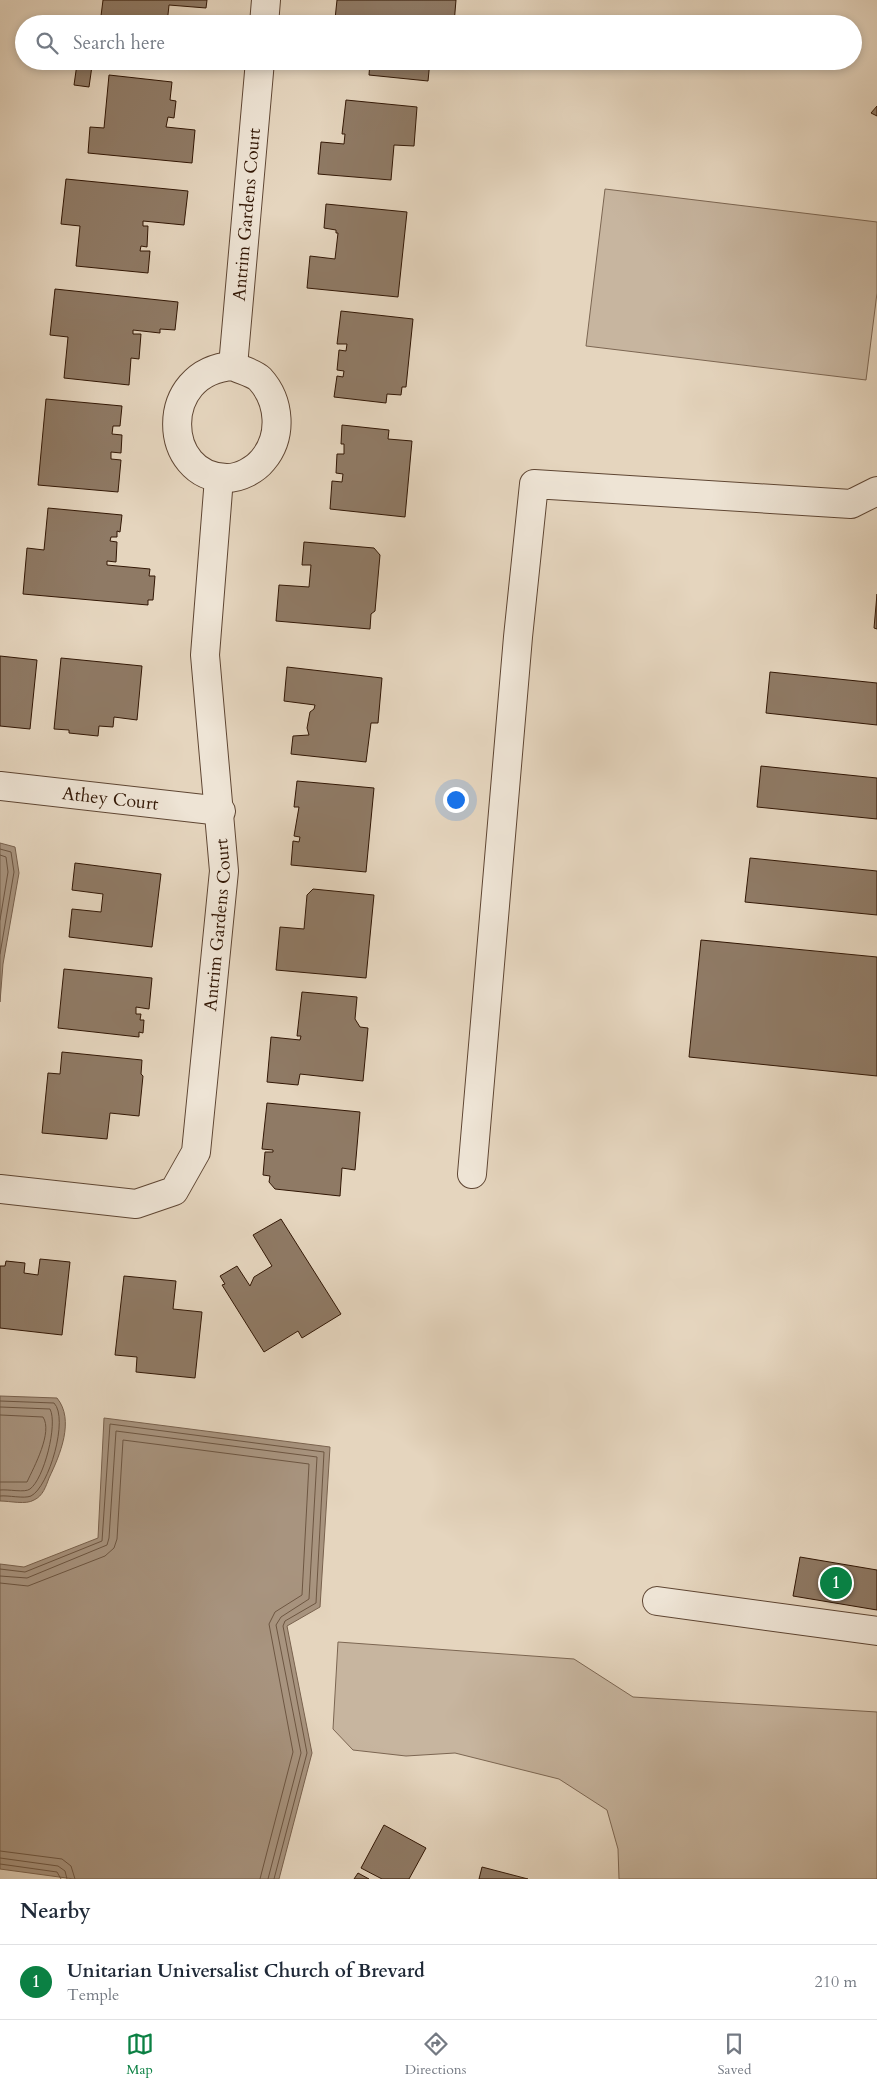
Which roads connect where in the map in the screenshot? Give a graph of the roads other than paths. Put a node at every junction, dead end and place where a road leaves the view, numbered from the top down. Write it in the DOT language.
graph roads {
  1 [pos="266,0"];
  2 [pos="265,15"];
  3 [pos="259,70"];
  4 [pos="233,366"];
  5 [pos="219,478"];
  6 [pos="877,491"];
  7 [pos="0,786"];
  8 [pos="221,811"];
  9 [pos="472,1174"];
  10 [pos="0,1189"];
  11 [pos="658,1601"];
  12 [pos="877,1631"];
  1 -- 2 [label="street"];
  3 -- 4 [label="street, Antrim Gardens Court"];
  4 -- 5 [label="street"];
  4 -- 5 [label="street"];
  5 -- 8 [label="street, Antrim Gardens Court"];
  6 -- 9 [label="street"];
  7 -- 8 [label="street, Athey Court"];
  8 -- 10 [label="street, Antrim Gardens Court"];
  11 -- 12 [label="street"];
}
